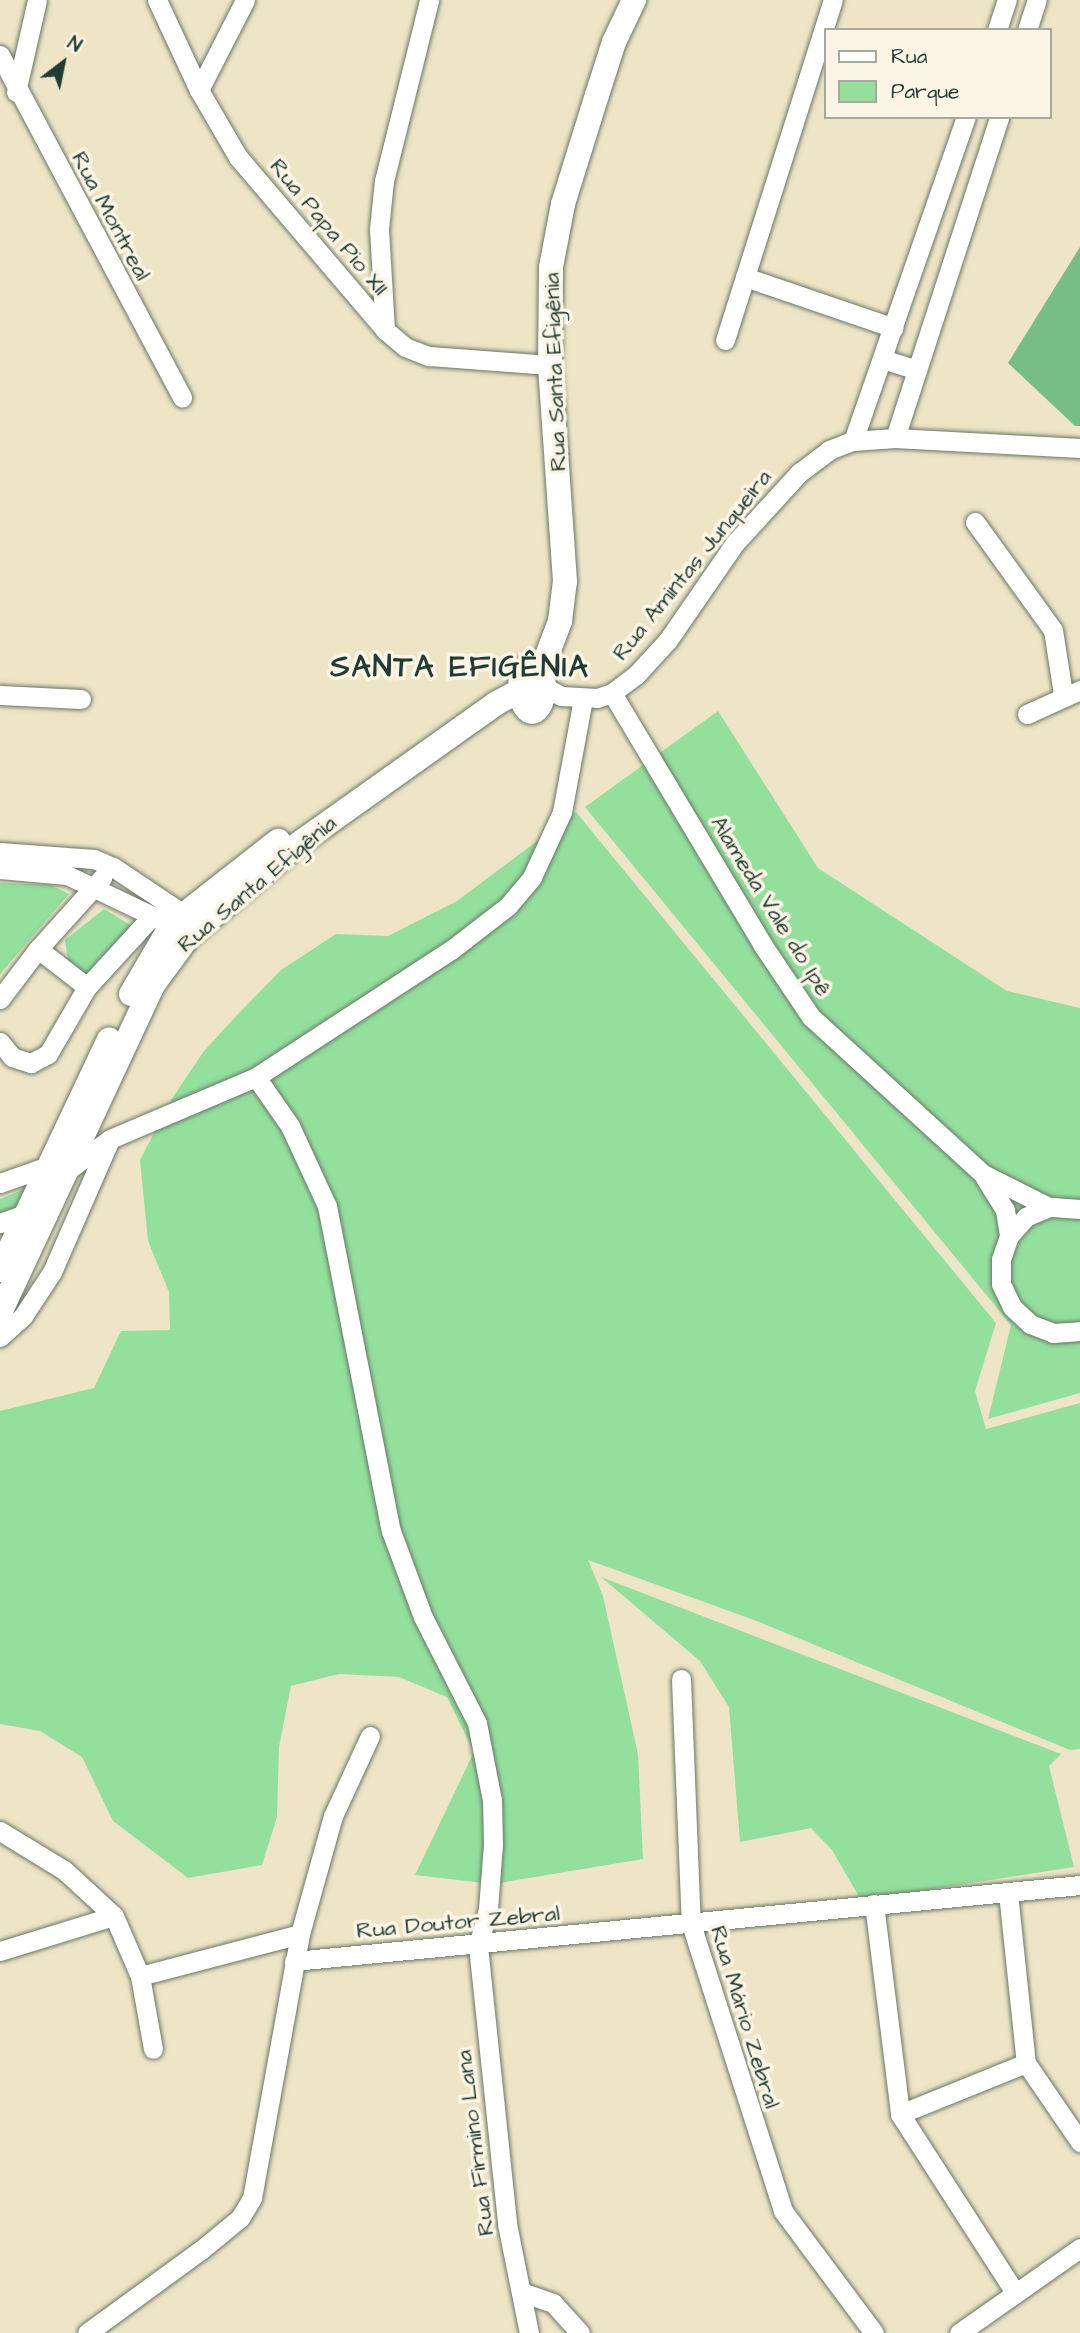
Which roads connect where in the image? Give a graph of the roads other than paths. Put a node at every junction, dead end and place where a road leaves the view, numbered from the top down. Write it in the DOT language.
graph roads {
  1 [pos="37,0"];
  2 [pos="157,0"];
  3 [pos="245,0"];
  4 [pos="429,0"];
  5 [pos="833,0"];
  6 [pos="1007,0"];
  7 [pos="1037,0"];
  8 [pos="631,3"];
  9 [pos="824,28"];
  10 [pos="824,28"];
  11 [pos="997,28"];
  12 [pos="1028,28"];
  13 [pos="0,55"];
  14 [pos="199,90"];
  15 [pos="16,92"];
  16 [pos="965,119"];
  17 [pos="998,119"];
  18 [pos="745,277"];
  19 [pos="894,327"];
  20 [pos="384,330"];
  21 [pos="725,340"];
  22 [pos="882,359"];
  23 [pos="550,365"];
  24 [pos="917,370"];
  25 [pos="182,398"];
  26 [pos="895,438"];
  27 [pos="853,441"];
  28 [pos="1080,448"];
  29 [pos="975,522"];
  30 [pos="534,678"];
  31 [pos="1072,692"];
  32 [pos="612,693"];
  33 [pos="0,695"];
  34 [pos="81,699"];
  35 [pos="583,699"];
  36 [pos="1027,714"];
  37 [pos="0,852"];
  38 [pos="113,867"];
  39 [pos="0,869"];
  40 [pos="94,887"];
  41 [pos="179,923"];
  42 [pos="38,949"];
  43 [pos="87,987"];
  44 [pos="0,999"];
  45 [pos="0,1042"];
  46 [pos="256,1077"];
  47 [pos="110,1139"];
  48 [pos="57,1168"];
  49 [pos="982,1174"];
  50 [pos="0,1183"];
  51 [pos="1049,1207"];
  52 [pos="39,1209"];
  53 [pos="1080,1209"];
  54 [pos="0,1223"];
  55 [pos="1009,1236"];
  56 [pos="2,1257"];
  57 [pos="0,1313"];
  58 [pos="1080,1331"];
  59 [pos="0,1337"];
  60 [pos="681,1679"];
  61 [pos="370,1736"];
  62 [pos="0,1831"];
  63 [pos="1080,1885"];
  64 [pos="1008,1893"];
  65 [pos="874,1904"];
  66 [pos="114,1916"];
  67 [pos="691,1924"];
  68 [pos="300,1934"];
  69 [pos="478,1947"];
  70 [pos="0,1951"];
  71 [pos="294,1961"];
  72 [pos="140,1976"];
  73 [pos="153,2049"];
  74 [pos="1026,2063"];
  75 [pos="900,2114"];
  76 [pos="1080,2142"];
  77 [pos="1080,2248"];
  78 [pos="1014,2291"];
  79 [pos="521,2292"];
  80 [pos="87,2333"];
  81 [pos="529,2333"];
  82 [pos="580,2333"];
  83 [pos="874,2333"];
  84 [pos="959,2333"];
  1 -- 15 [label="street"];
  2 -- 14 [label="street, Rua Papa Pio XII"];
  3 -- 14 [label="street"];
  4 -- 20 [label="street"];
  5 -- 9 [label="street"];
  6 -- 11 [label="street"];
  7 -- 12 [label="street"];
  8 -- 23 [label="main road, Rua Santa Efigênia"];
  10 -- 18 [label="street"];
  13 -- 15 [label="street, Rua Montreal"];
  14 -- 20 [label="street, Rua Papa Pio XII"];
  15 -- 25 [label="street, Rua Montreal"];
  16 -- 19 [label="street"];
  17 -- 24 [label="street"];
  18 -- 19 [label="street"];
  18 -- 21 [label="street"];
  19 -- 22 [label="street"];
  20 -- 23 [label="street, Rua Papa Pio XII"];
  22 -- 24 [label="street"];
  22 -- 27 [label="street"];
  23 -- 30 [label="main road, Rua Santa Efigênia"];
  24 -- 26 [label="street"];
  26 -- 27 [label="street, Rua Amintas Junqueira"];
  26 -- 28 [label="street, Rua Amintas Junqueira"];
  27 -- 32 [label="street, Rua Amintas Junqueira"];
  29 -- 31 [label="street"];
  30 -- 35 [label="street, Rua Amintas Junqueira"];
  30 -- 41 [label="main road, Rua Santa Efigênia"];
  31 -- 36 [label="street"];
  32 -- 35 [label="street, Rua Amintas Junqueira"];
  32 -- 49 [label="street, Alameda Vale do Ipê"];
  33 -- 34 [label="street"];
  35 -- 46 [label="street"];
  37 -- 38 [label="street"];
  38 -- 40 [label="street"];
  38 -- 41 [label="street"];
  39 -- 40 [label="street"];
  40 -- 41 [label="street"];
  40 -- 42 [label="street"];
  41 -- 43 [label="street"];
  41 -- 48 [label="main road, Rua Santa Efigênia"];
  42 -- 43 [label="street"];
  42 -- 44 [label="street"];
  43 -- 45 [label="street"];
  46 -- 47 [label="street"];
  46 -- 69 [label="street"];
  47 -- 48 [label="street"];
  47 -- 59 [label="street"];
  48 -- 50 [label="street"];
  48 -- 52 [label="main road, Rua Santa Efigênia"];
  49 -- 51 [label="street, Alameda Vale do Ipê"];
  49 -- 55 [label="street, Alameda Vale do Ipê"];
  51 -- 53 [label="street"];
  51 -- 55 [label="street"];
  52 -- 54 [label="street"];
  52 -- 56 [label="main road, Rua Santa Efigênia"];
  52 -- 57 [label="main road, Rua Santa Efigênia"];
  55 -- 58 [label="street"];
  60 -- 67 [label="street, Rua Mário Zebral"];
  61 -- 68 [label="street"];
  62 -- 66 [label="street"];
  63 -- 64 [label="street, Rua Doutor Zebral"];
  64 -- 65 [label="street, Rua Doutor Zebral"];
  64 -- 74 [label="street"];
  65 -- 67 [label="street, Rua Doutor Zebral"];
  65 -- 75 [label="street"];
  66 -- 70 [label="street"];
  66 -- 72 [label="street"];
  67 -- 69 [label="street, Rua Doutor Zebral"];
  67 -- 83 [label="street, Rua Mário Zebral"];
  68 -- 71 [label="street"];
  68 -- 72 [label="street"];
  69 -- 71 [label="street, Rua Doutor Zebral"];
  69 -- 79 [label="street, Rua Firmino Lana"];
  71 -- 80 [label="street"];
  72 -- 73 [label="street"];
  74 -- 75 [label="street"];
  74 -- 76 [label="street"];
  75 -- 78 [label="street"];
  77 -- 78 [label="street"];
  78 -- 84 [label="street"];
  79 -- 81 [label="street, Rua Firmino Lana"];
  79 -- 82 [label="street"];
}
